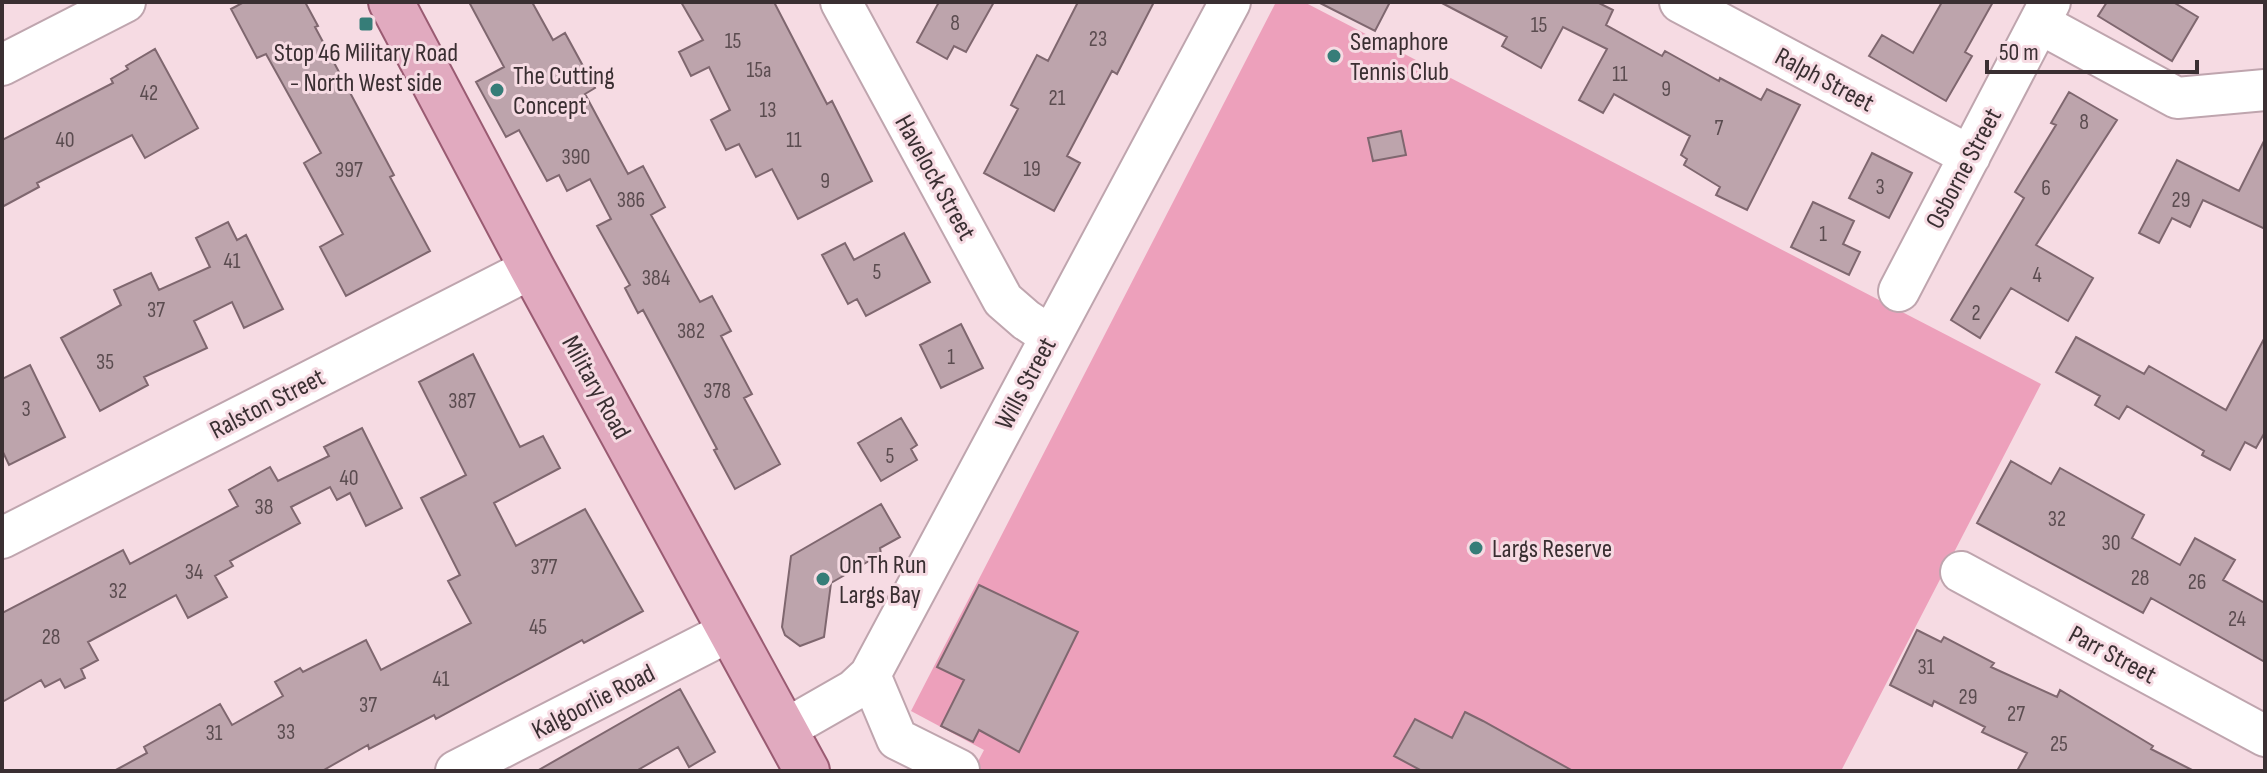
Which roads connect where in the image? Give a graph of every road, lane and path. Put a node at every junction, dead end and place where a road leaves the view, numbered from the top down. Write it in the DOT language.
graph roads {
  1 [pos="125,2"];
  2 [pos="391,2"];
  3 [pos="841,2"];
  4 [pos="1230,2"];
  5 [pos="1680,2"];
  6 [pos="2044,12"];
  7 [pos="2,65"];
  8 [pos="2265,90"];
  9 [pos="1970,156"];
  10 [pos="532,268"];
  11 [pos="1899,291"];
  12 [pos="1050,336"];
  13 [pos="2,538"];
  14 [pos="1961,572"];
  15 [pos="730,631"];
  16 [pos="870,675"];
  17 [pos="784,730"];
  18 [pos="2265,736"];
  19 [pos="959,770"];
  20 [pos="456,771"];
  21 [pos="807,771"];
  22 [pos="828,771"];
  1 -- 7 [label="street"];
  2 -- 10 [label="main road, Military Road"];
  3 -- 12 [label="street, Havelock Street"];
  4 -- 12 [label="street, Wills Street"];
  5 -- 9 [label="street, Ralph Street"];
  6 -- 8 [label="street"];
  6 -- 9 [label="street, Osborne Street"];
  9 -- 11 [label="street, Osborne Street"];
  10 -- 13 [label="street, Ralston Street"];
  10 -- 15 [label="main road, Military Road"];
  12 -- 16 [label="street, Wills Street"];
  14 -- 18 [label="street, Parr Street"];
  15 -- 17 [label="main road, Military Road"];
  15 -- 20 [label="street, Kalgoorlie Road"];
  16 -- 17 [label="street, Wills Street"];
  16 -- 19 [label="street"];
  17 -- 21 [label="main road, Military Road"];
  17 -- 22 [label="main road"];
}
